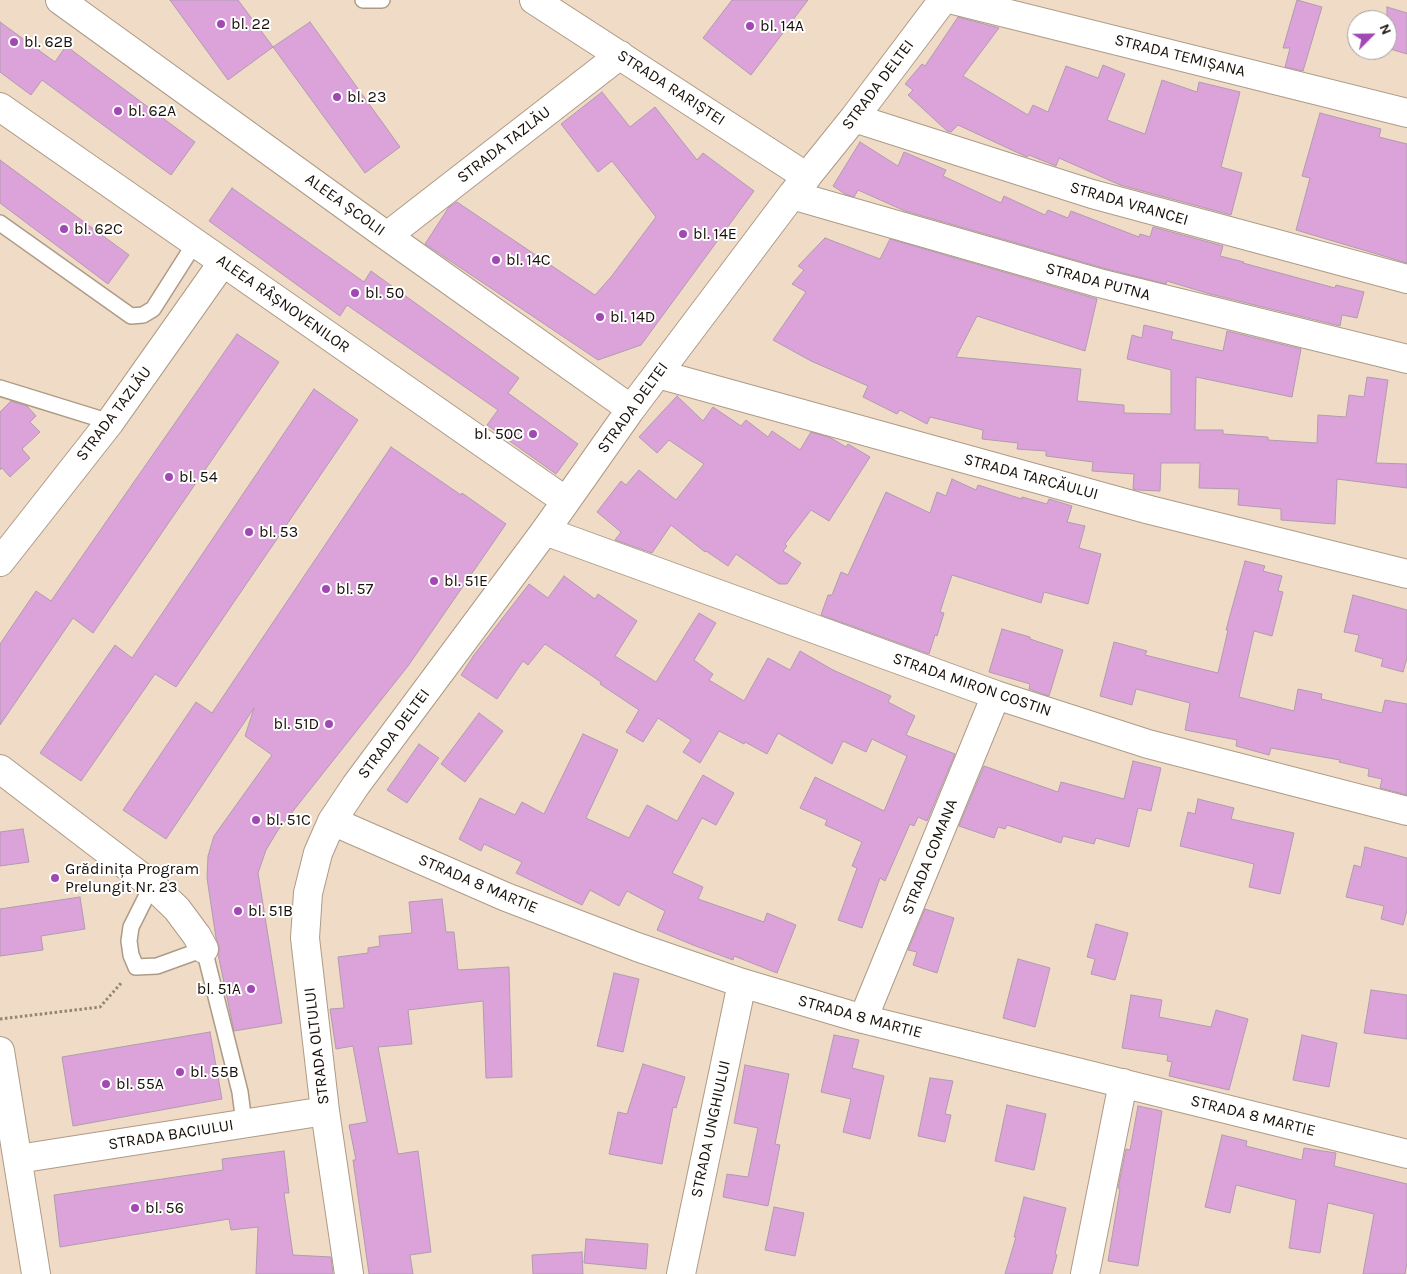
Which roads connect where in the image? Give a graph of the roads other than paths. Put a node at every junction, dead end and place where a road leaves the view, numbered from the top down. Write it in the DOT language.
graph roads {
  1 [pos="60,0"];
  2 [pos="363,0"];
  3 [pos="382,0"];
  4 [pos="534,0"];
  5 [pos="943,0"];
  6 [pos="954,0"];
  7 [pos="620,55"];
  8 [pos="0,106"];
  9 [pos="1407,113"];
  10 [pos="854,118"];
  11 [pos="799,186"];
  12 [pos="0,223"];
  13 [pos="387,236"];
  14 [pos="195,242"];
  15 [pos="223,262"];
  16 [pos="1407,279"];
  17 [pos="1407,359"];
  18 [pos="658,374"];
  19 [pos="0,388"];
  20 [pos="631,409"];
  21 [pos="110,422"];
  22 [pos="566,501"];
  23 [pos="545,531"];
  24 [pos="0,562"];
  25 [pos="1407,574"];
  26 [pos="996,695"];
  27 [pos="0,769"];
  28 [pos="1407,811"];
  29 [pos="332,822"];
  30 [pos="152,885"];
  31 [pos="204,949"];
  32 [pos="742,983"];
  33 [pos="863,1019"];
  34 [pos="0,1051"];
  35 [pos="1123,1083"];
  36 [pos="324,1111"];
  37 [pos="244,1123"];
  38 [pos="11,1148"];
  39 [pos="1407,1154"];
  40 [pos="36,1274"];
  41 [pos="349,1274"];
  42 [pos="681,1274"];
  43 [pos="1085,1274"];
  1 -- 13 [label="street, ALEEA ȘCOLII"];
  2 -- 3 [label="lane"];
  4 -- 7 [label="street, STRADA RARIȘTEI"];
  5 -- 10 [label="street, STRADA DELTEI"];
  6 -- 9 [label="street, STRADA TEMIȘANA"];
  7 -- 11 [label="street, STRADA RARIȘTEI"];
  7 -- 13 [label="street, STRADA TAZLĂU"];
  8 -- 14 [label="street, ALEEA RÂȘNOVENILOR"];
  10 -- 11 [label="street, STRADA DELTEI"];
  10 -- 16 [label="street, STRADA VRANCEI"];
  11 -- 17 [label="street, STRADA PUTNA"];
  11 -- 18 [label="street, STRADA DELTEI"];
  12 -- 14 [label="lane"];
  13 -- 20 [label="street, ALEEA ȘCOLII"];
  14 -- 15 [label="street, ALEEA RÂȘNOVENILOR"];
  15 -- 21 [label="street, STRADA TAZLĂU"];
  15 -- 22 [label="street, ALEEA RÂȘNOVENILOR"];
  18 -- 20 [label="street, STRADA DELTEI"];
  18 -- 25 [label="street, STRADA TARCĂULUI"];
  19 -- 21 [label="lane"];
  20 -- 22 [label="street, STRADA DELTEI"];
  21 -- 24 [label="street, STRADA TAZLĂU"];
  22 -- 23 [label="street, STRADA DELTEI"];
  23 -- 26 [label="street, STRADA MIRON COSTIN"];
  23 -- 29 [label="street, STRADA DELTEI"];
  26 -- 28 [label="street, STRADA MIRON COSTIN"];
  26 -- 33 [label="street, STRADA COMANA"];
  27 -- 30 [label="street"];
  29 -- 32 [label="street, STRADA 8 MARTIE"];
  29 -- 36 [label="street, STRADA OLTULUI"];
  30 -- 31 [label="street"];
  30 -- 31 [label="lane"];
  31 -- 37 [label="lane"];
  32 -- 33 [label="street, STRADA 8 MARTIE"];
  32 -- 42 [label="street, STRADA UNGHIULUI"];
  33 -- 35 [label="street, STRADA 8 MARTIE"];
  34 -- 38 [label="street"];
  35 -- 39 [label="street, STRADA 8 MARTIE"];
  35 -- 43 [label="street"];
  36 -- 37 [label="street, STRADA BACIULUI"];
  36 -- 41 [label="street, STRADA OLTULUI"];
  37 -- 38 [label="street, STRADA BACIULUI"];
  38 -- 40 [label="street"];
}
